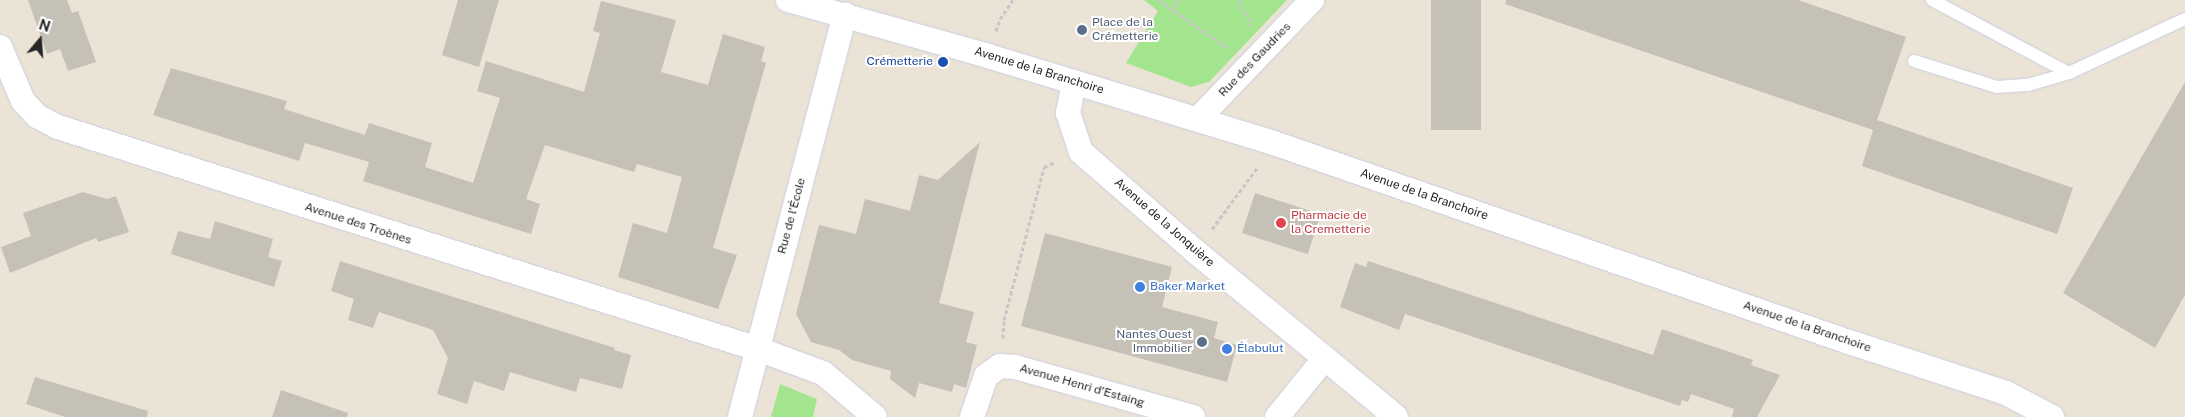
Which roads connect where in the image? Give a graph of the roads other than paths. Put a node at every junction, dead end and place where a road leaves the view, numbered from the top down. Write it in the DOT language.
graph roads {
  1 [pos="788,0"];
  2 [pos="1312,0"];
  3 [pos="1932,0"];
  4 [pos="845,14"];
  5 [pos="2185,19"];
  6 [pos="0,47"];
  7 [pos="1914,61"];
  8 [pos="2069,73"];
  9 [pos="1074,82"];
  10 [pos="1198,120"];
  11 [pos="758,349"];
  12 [pos="1325,358"];
  13 [pos="740,417"];
  14 [pos="875,417"];
  15 [pos="972,417"];
  16 [pos="1193,417"];
  17 [pos="1277,417"];
  18 [pos="1396,417"];
  19 [pos="2052,417"];
  1 -- 4 [label="street, Avenue de la Branchoire"];
  2 -- 10 [label="street, Rue des Gaudries"];
  3 -- 8 [label="lane"];
  4 -- 9 [label="street, Avenue de la Branchoire"];
  4 -- 11 [label="street, Rue de l'École"];
  5 -- 8 [label="lane"];
  6 -- 11 [label="street, Avenue des Troènes"];
  7 -- 8 [label="lane"];
  9 -- 10 [label="street, Avenue de la Branchoire"];
  9 -- 12 [label="street, Avenue de la Jonquière"];
  10 -- 19 [label="street, Avenue de la Branchoire"];
  11 -- 13 [label="street, Rue de l'École"];
  11 -- 14 [label="street, Avenue des Troènes"];
  12 -- 17 [label="street"];
  12 -- 18 [label="street, Avenue de la Jonquière"];
  15 -- 16 [label="street, Avenue Henri d'Estaing"];
}
